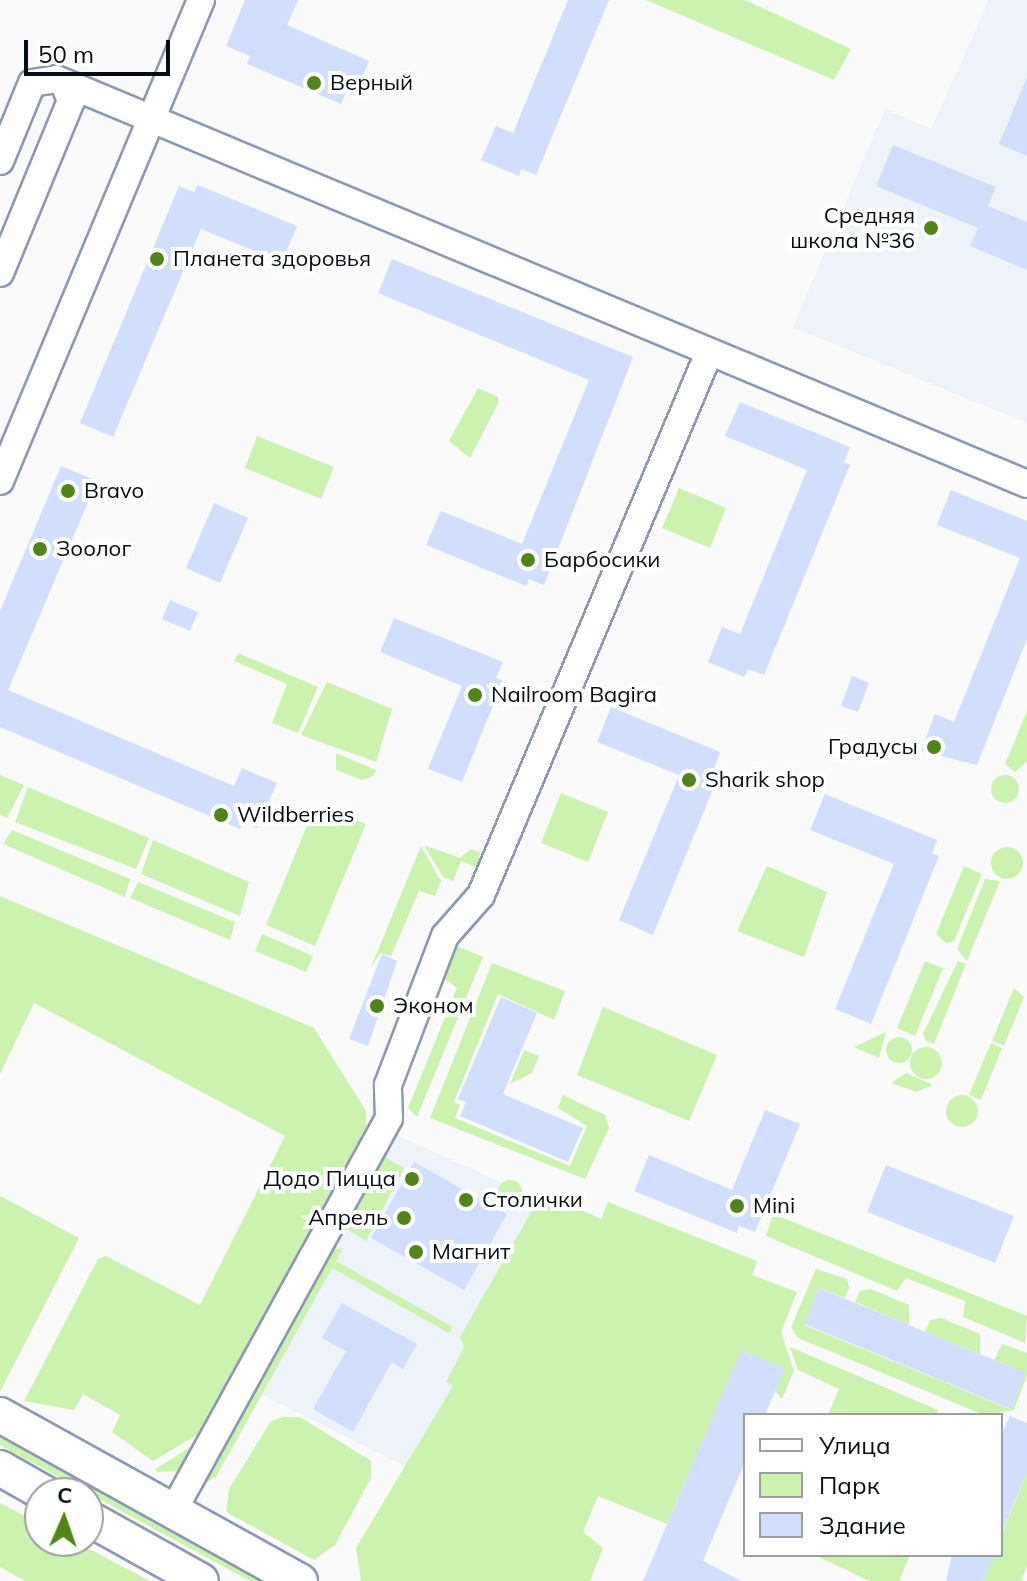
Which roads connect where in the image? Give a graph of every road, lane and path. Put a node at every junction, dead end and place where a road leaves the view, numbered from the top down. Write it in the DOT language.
graph roads {
  1 [pos="201,0"];
  2 [pos="68,92"];
  3 [pos="151,118"];
  4 [pos="0,161"];
  5 [pos="0,273"];
  6 [pos="708,355"];
  7 [pos="0,481"];
  8 [pos="1027,484"];
  9 [pos="0,1415"];
  10 [pos="0,1468"];
  11 [pos="24,1482"];
  12 [pos="173,1511"];
  13 [pos="104,1527"];
  14 [pos="201,1581"];
  15 [pos="300,1581"];
  1 -- 3 [label="street"];
  2 -- 3 [label="street"];
  2 -- 4 [label="street"];
  2 -- 5 [label="street"];
  3 -- 6 [label="street"];
  3 -- 7 [label="street"];
  6 -- 8 [label="street"];
  6 -- 12 [label="street"];
  9 -- 12 [label="main road"];
  10 -- 11 [label="main road"];
  12 -- 15 [label="main road"];
  13 -- 14 [label="main road"];
}
